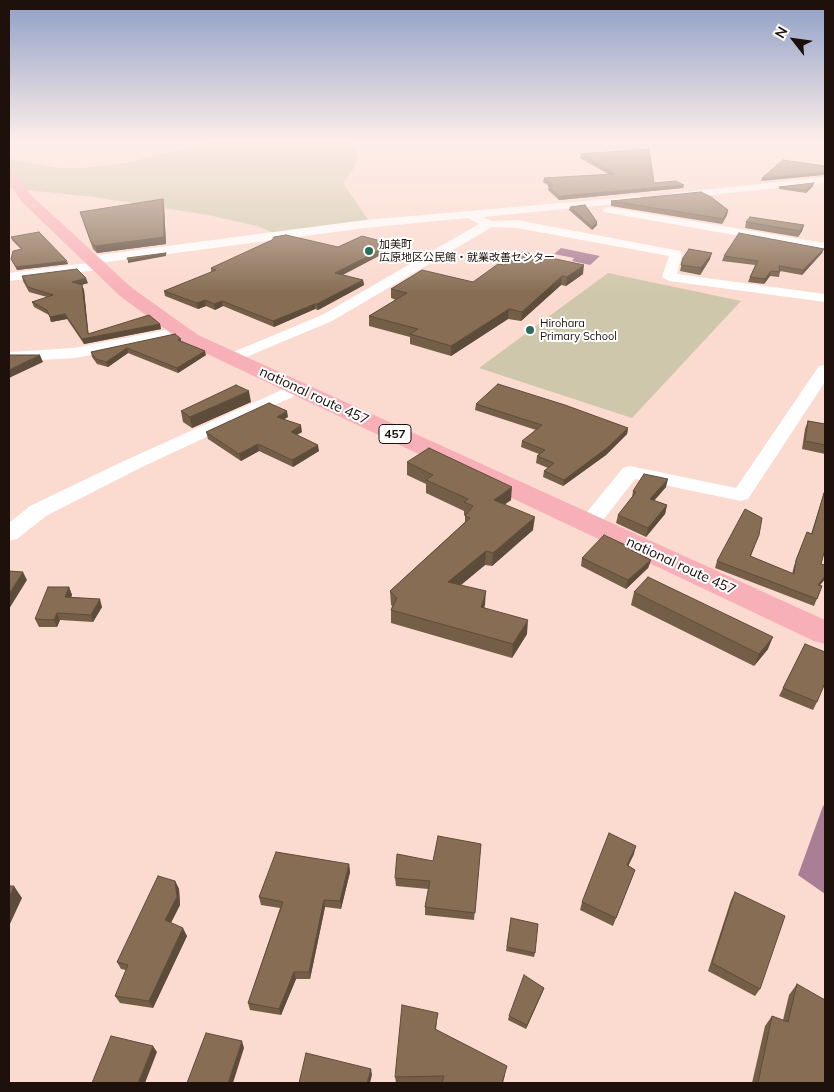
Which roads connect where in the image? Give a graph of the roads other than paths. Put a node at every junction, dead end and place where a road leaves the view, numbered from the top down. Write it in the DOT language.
graph roads {
  1 [pos="21,191"];
  2 [pos="722,191"];
  3 [pos="580,205"];
  4 [pos="470,214"];
  5 [pos="488,224"];
  6 [pos="825,247"];
  7 [pos="94,263"];
  8 [pos="9,277"];
  9 [pos="825,298"];
  10 [pos="180,332"];
  11 [pos="9,357"];
  12 [pos="232,358"];
  13 [pos="825,370"];
  14 [pos="295,389"];
  15 [pos="589,523"];
  16 [pos="9,534"];
  17 [pos="825,633"];
  1 -- 7 [label="highway, national route 457 / 457"];
  2 -- 3 [label="street"];
  3 -- 4 [label="street"];
  3 -- 6 [label="street"];
  4 -- 5 [label="street"];
  4 -- 7 [label="street"];
  5 -- 9 [label="street"];
  5 -- 12 [label="street"];
  7 -- 8 [label="street"];
  7 -- 10 [label="highway, national route 457 / 457"];
  10 -- 11 [label="street"];
  10 -- 12 [label="highway, national route 457 / 457"];
  12 -- 14 [label="highway, national route 457 / 457"];
  13 -- 15 [label="street"];
  14 -- 15 [label="highway, national route 457 / 457"];
  14 -- 16 [label="street"];
  15 -- 17 [label="highway, national route 457 / 457"];
}
